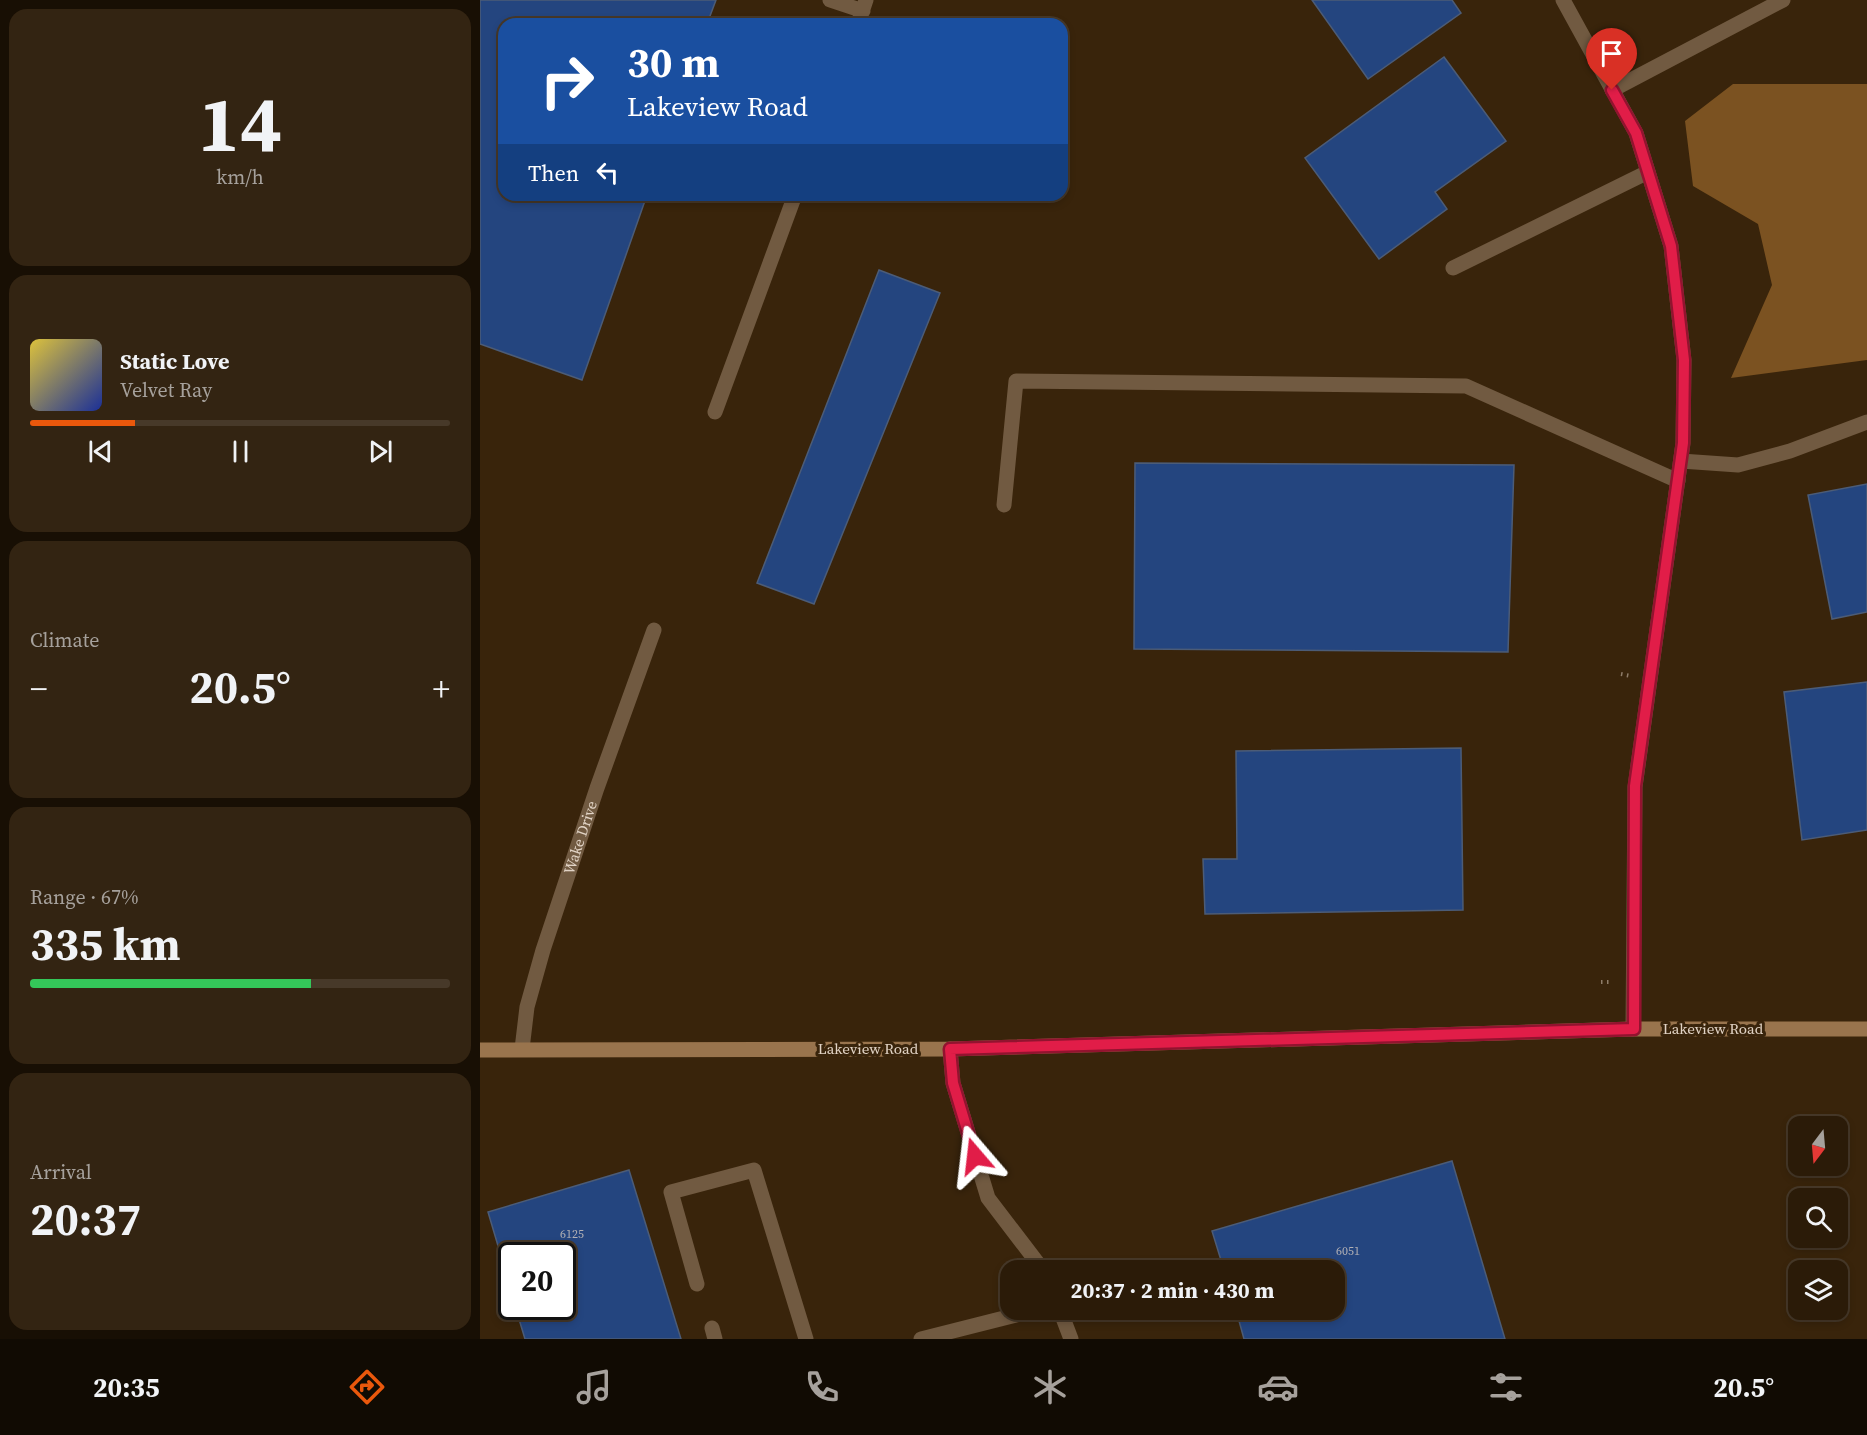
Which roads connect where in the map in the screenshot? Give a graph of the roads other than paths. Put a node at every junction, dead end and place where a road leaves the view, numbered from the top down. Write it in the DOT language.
graph roads {
  1 [pos="830,0"];
  2 [pos="1563,0"];
  3 [pos="1783,0"];
  4 [pos="862,12"];
  5 [pos="1612,90"];
  6 [pos="1648,172"];
  7 [pos="793,201"];
  8 [pos="1453,268"];
  9 [pos="715,412"];
  10 [pos="1867,422"];
  11 [pos="1681,461"];
  12 [pos="1678,481"];
  13 [pos="1004,506"];
  14 [pos="654,630"];
  15 [pos="1634,1029"];
  16 [pos="1867,1029"];
  17 [pos="522,1049"];
  18 [pos="950,1049"];
  19 [pos="480,1050"];
  20 [pos="1035,1260"];
  21 [pos="697,1284"];
  22 [pos="1000,1319"];
  23 [pos="1064,1320"];
  24 [pos="806,1339"];
  25 [pos="921,1339"];
  26 [pos="1071,1339"];
  1 -- 4 [label="street"];
  2 -- 5 [label="street"];
  3 -- 5 [label="street"];
  5 -- 6 [label="street"];
  6 -- 8 [label="street"];
  6 -- 11 [label="street"];
  7 -- 9 [label="street"];
  10 -- 11 [label="street"];
  11 -- 12 [label="street"];
  12 -- 13 [label="street"];
  12 -- 15 [label="street"];
  14 -- 17 [label="street, Wake Drive"];
  15 -- 16 [label="main road, Lakeview Road"];
  15 -- 18 [label="main road, Lakeview Road"];
  17 -- 18 [label="main road, Lakeview Road"];
  17 -- 19 [label="main road, Lakeview Road"];
  18 -- 20 [label="street"];
  21 -- 24 [label="street"];
  22 -- 25 [label="street"];
  23 -- 26 [label="street"];
}
